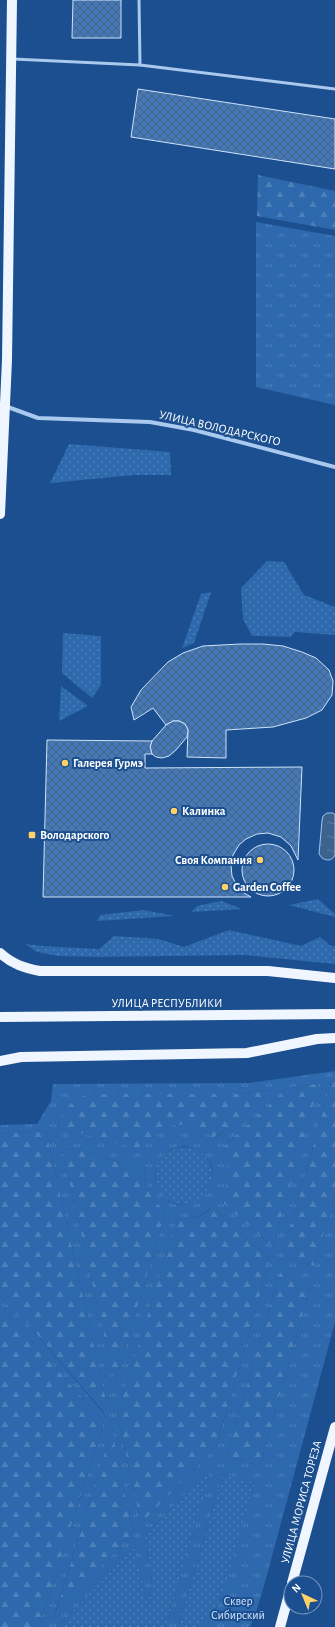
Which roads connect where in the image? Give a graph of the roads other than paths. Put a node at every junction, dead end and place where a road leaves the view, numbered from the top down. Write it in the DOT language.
graph roads {
  1 [pos="12,0"];
  2 [pos="140,0"];
  3 [pos="11,59"];
  4 [pos="140,65"];
  5 [pos="335,89"];
  6 [pos="2,406"];
  7 [pos="335,466"];
  8 [pos="0,514"];
  9 [pos="0,953"];
  10 [pos="335,978"];
  11 [pos="335,1014"];
  12 [pos="0,1017"];
  13 [pos="335,1038"];
  14 [pos="0,1061"];
  15 [pos="335,1427"];
  16 [pos="294,1575"];
  17 [pos="283,1615"];
  18 [pos="280,1627"];
  1 -- 3 [label="main road"];
  2 -- 4 [label="lane"];
  3 -- 4 [label="lane"];
  3 -- 6 [label="main road"];
  4 -- 5 [label="lane"];
  6 -- 7 [label="street, УЛИЦА ВОЛОДАРСКОГО"];
  6 -- 8 [label="main road"];
  9 -- 10 [label="main road"];
  11 -- 12 [label="main road, УЛИЦА РЕСПУБЛИКИ"];
  13 -- 14 [label="main road"];
  15 -- 16 [label="main road, УЛИЦА МОРИСА ТОРЕЗА"];
  17 -- 18 [label="main road"];
}
